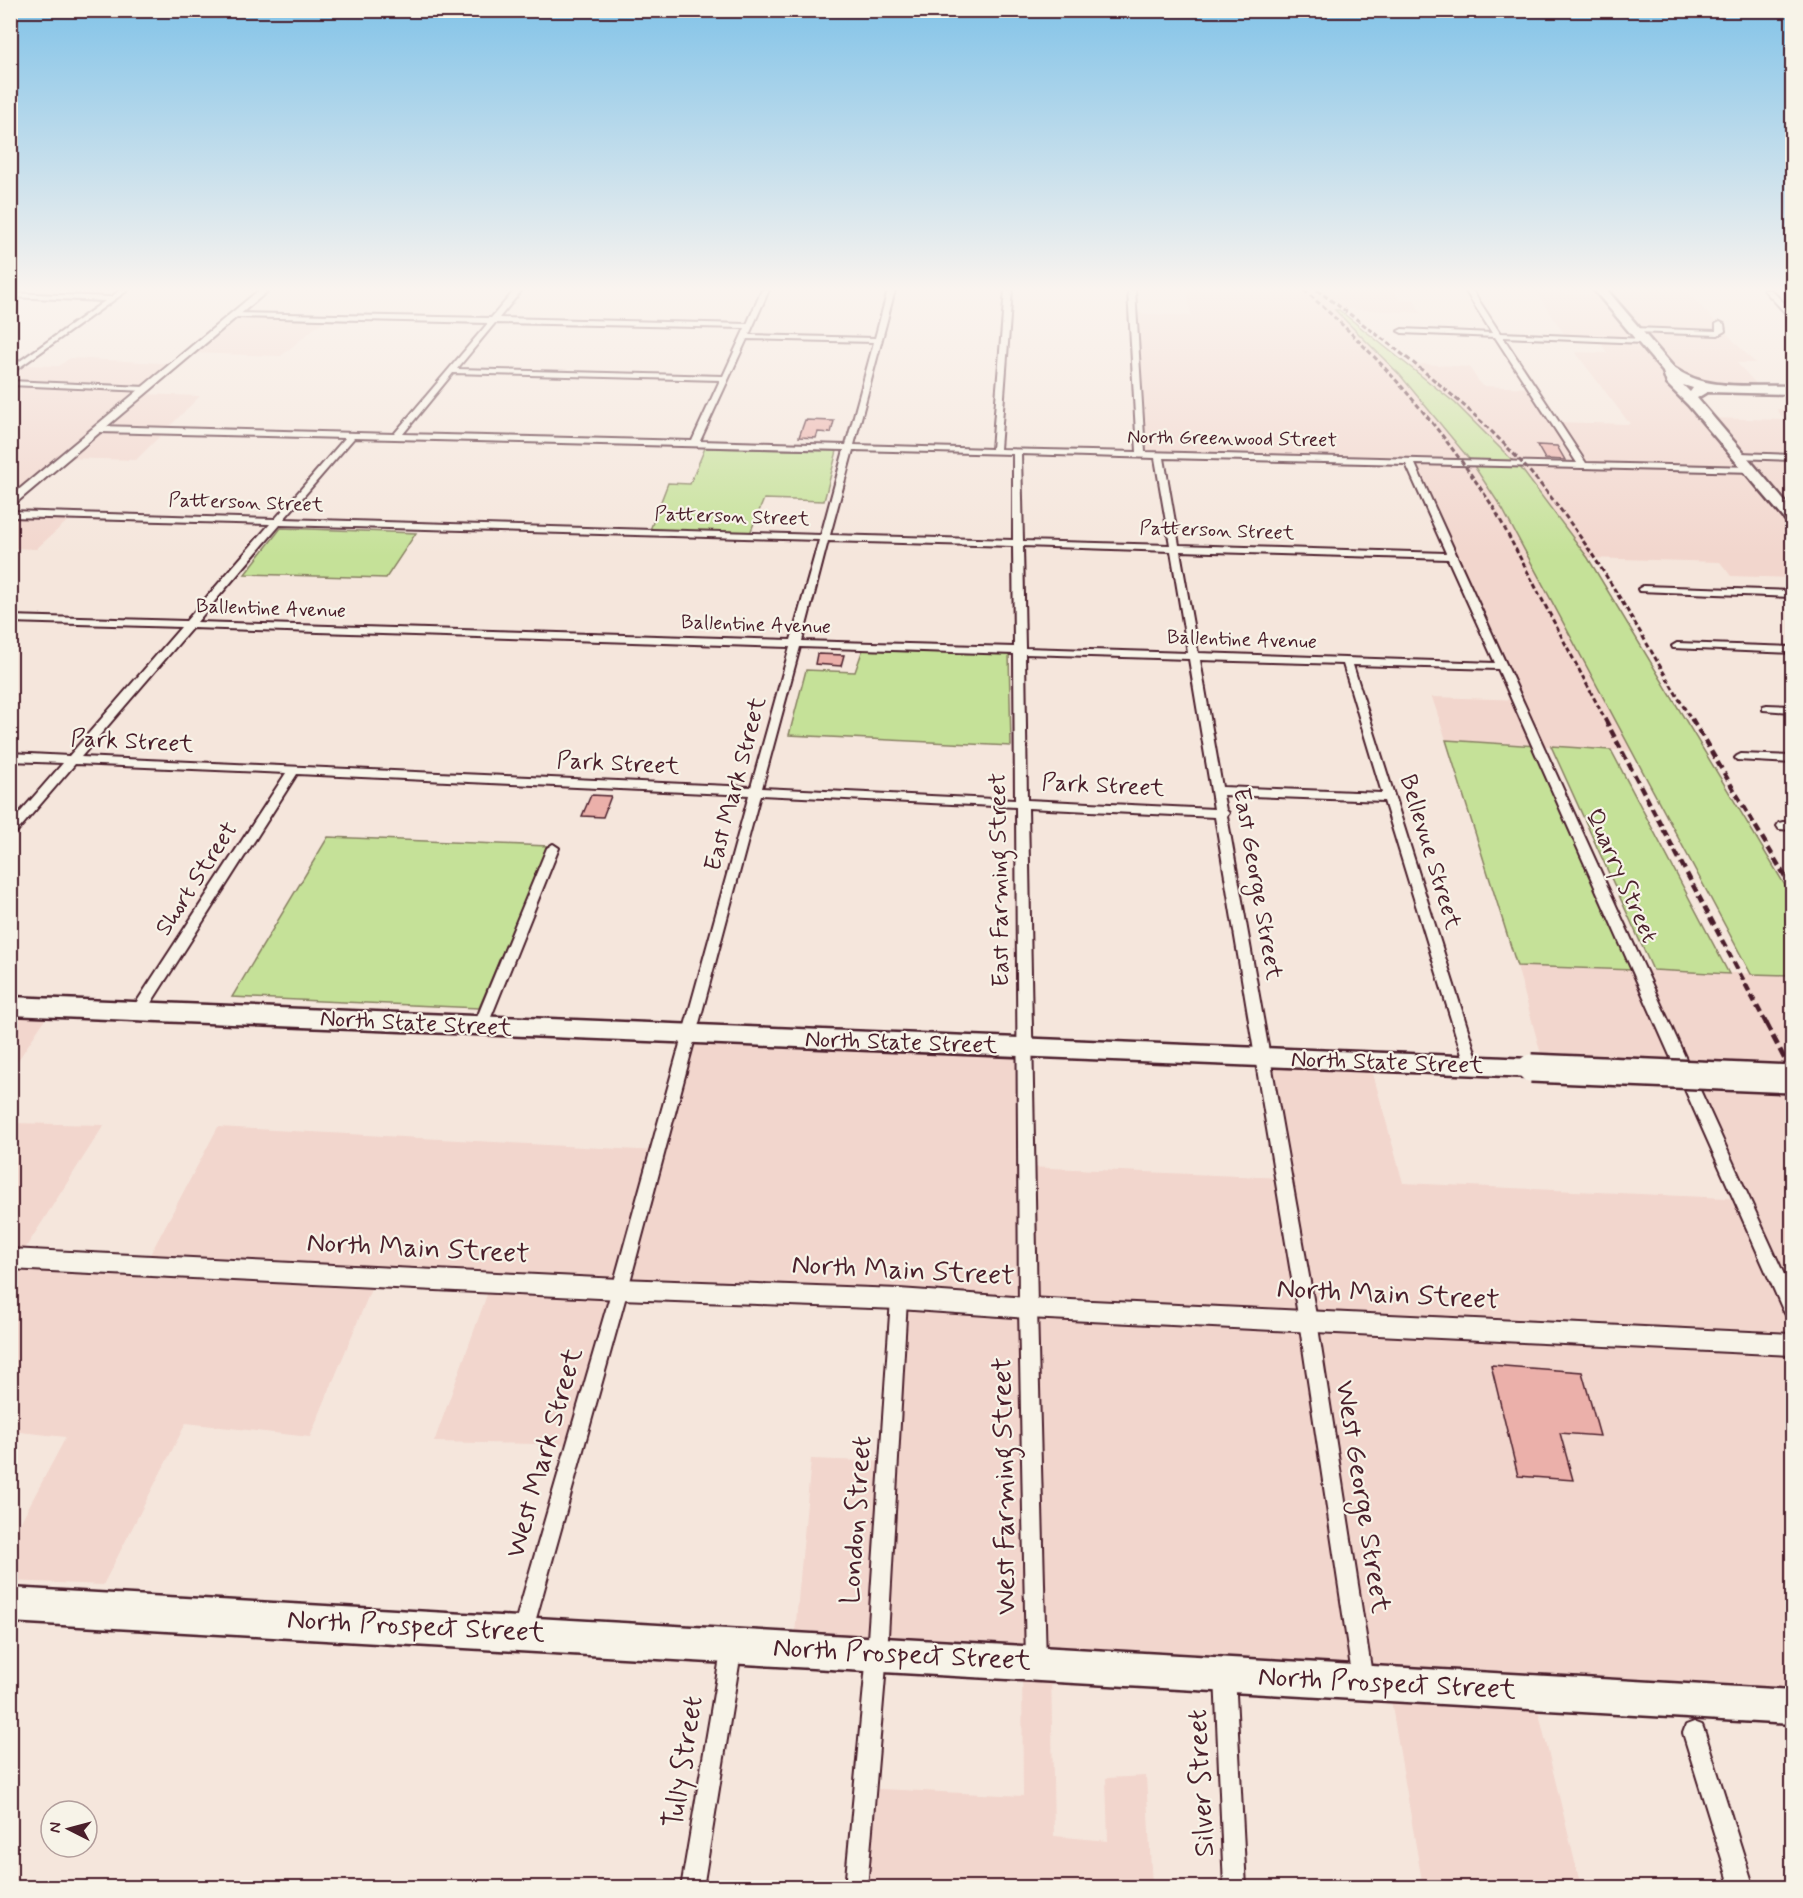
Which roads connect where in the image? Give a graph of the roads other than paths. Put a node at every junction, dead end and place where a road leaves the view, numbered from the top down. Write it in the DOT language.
graph roads {
  1 [pos="726,378"];
  2 [pos="159,379"];
  3 [pos="445,379"];
  4 [pos="868,379"];
  5 [pos="1002,379"];
  6 [pos="1137,379"];
  7 [pos="1526,379"];
  8 [pos="1671,379"];
  9 [pos="1680,379"];
  10 [pos="10,383"];
  11 [pos="1705,388"];
  12 [pos="146,389"];
  13 [pos="1792,390"];
  14 [pos="1693,402"];
  15 [pos="99,429"];
  16 [pos="352,435"];
  17 [pos="397,436"];
  18 [pos="695,444"];
  19 [pos="850,447"];
  20 [pos="996,451"];
  21 [pos="1017,451"];
  22 [pos="1142,454"];
  23 [pos="1160,455"];
  24 [pos="1740,456"];
  25 [pos="1792,458"];
  26 [pos="1409,461"];
  27 [pos="1583,465"];
  28 [pos="1752,470"];
  29 [pos="10,504"];
  30 [pos="10,514"];
  31 [pos="1792,519"];
  32 [pos="277,522"];
  33 [pos="825,538"];
  34 [pos="1018,543"];
  35 [pos="1176,548"];
  36 [pos="1452,556"];
  37 [pos="1643,589"];
  38 [pos="1792,594"];
  39 [pos="10,619"];
  40 [pos="189,625"];
  41 [pos="796,644"];
  42 [pos="1677,646"];
  43 [pos="1792,650"];
  44 [pos="1019,651"];
  45 [pos="1194,657"];
  46 [pos="1347,661"];
  47 [pos="1501,666"];
  48 [pos="1767,708"];
  49 [pos="1792,709"];
  50 [pos="10,758"];
  51 [pos="1741,758"];
  52 [pos="72,760"];
  53 [pos="1792,760"];
  54 [pos="293,771"];
  55 [pos="1218,791"];
  56 [pos="756,792"];
  57 [pos="1389,796"];
  58 [pos="1021,804"];
  59 [pos="1223,813"];
  60 [pos="10,832"];
  61 [pos="552,848"];
  62 [pos="10,1006"];
  63 [pos="139,1010"];
  64 [pos="480,1027"];
  65 [pos="690,1035"];
  66 [pos="1024,1048"];
  67 [pos="1469,1055"];
  68 [pos="1263,1058"];
  69 [pos="1792,1079"];
  70 [pos="10,1259"];
  71 [pos="620,1289"];
  72 [pos="899,1299"];
  73 [pos="1028,1308"];
  74 [pos="1792,1310"];
  75 [pos="1308,1321"];
  76 [pos="1792,1345"];
  77 [pos="10,1605"];
  78 [pos="522,1633"];
  79 [pos="732,1646"];
  80 [pos="877,1654"];
  81 [pos="1035,1663"];
  82 [pos="1225,1675"];
  83 [pos="1363,1681"];
  84 [pos="1792,1707"];
  85 [pos="1694,1733"];
  86 [pos="692,1887"];
  87 [pos="856,1887"];
  88 [pos="1235,1887"];
  89 [pos="1743,1887"];
  1 -- 18 [label="street"];
  2 -- 12 [label="street"];
  3 -- 17 [label="street"];
  4 -- 19 [label="street, East Mark Street"];
  5 -- 20 [label="street"];
  6 -- 22 [label="street"];
  7 -- 27 [label="street"];
  8 -- 14 [label="main road"];
  9 -- 11 [label="main road"];
  10 -- 12 [label="street"];
  11 -- 13 [label="main road"];
  11 -- 14 [label="main road"];
  12 -- 15 [label="street"];
  14 -- 24 [label="main road"];
  15 -- 16 [label="street, North Greenwood Street"];
  15 -- 29 [label="street"];
  16 -- 17 [label="street, North Greenwood Street"];
  16 -- 32 [label="street"];
  17 -- 18 [label="street, North Greenwood Street"];
  18 -- 19 [label="street, North Greenwood Street"];
  19 -- 20 [label="street, North Greenwood Street"];
  19 -- 33 [label="street, East Mark Street"];
  20 -- 21 [label="street, North Greenwood Street"];
  21 -- 22 [label="street, North Greenwood Street"];
  21 -- 34 [label="street, East Farming Street"];
  22 -- 23 [label="street, North Greenwood Street"];
  23 -- 26 [label="street, North Greenwood Street"];
  23 -- 35 [label="street, East George Street"];
  24 -- 25 [label="street"];
  24 -- 28 [label="main road"];
  26 -- 27 [label="street, North Greenwood Street"];
  26 -- 36 [label="street, Quarry Street"];
  27 -- 28 [label="street, North Greenwood Street"];
  28 -- 31 [label="main road"];
  30 -- 32 [label="street, Patterson Street"];
  32 -- 33 [label="street, Patterson Street"];
  32 -- 40 [label="street"];
  33 -- 34 [label="street, Patterson Street"];
  33 -- 41 [label="street, East Mark Street"];
  34 -- 35 [label="street, Patterson Street"];
  34 -- 44 [label="street, East Farming Street"];
  35 -- 36 [label="street, Patterson Street"];
  35 -- 45 [label="street, East George Street"];
  36 -- 47 [label="street, Quarry Street"];
  37 -- 38 [label="street"];
  39 -- 40 [label="street, Ballentine Avenue"];
  40 -- 41 [label="street, Ballentine Avenue"];
  40 -- 52 [label="street"];
  41 -- 44 [label="street, Ballentine Avenue"];
  41 -- 56 [label="street, East Mark Street"];
  42 -- 43 [label="street"];
  44 -- 45 [label="street, Ballentine Avenue"];
  44 -- 58 [label="street, East Farming Street"];
  45 -- 46 [label="street, Ballentine Avenue"];
  45 -- 55 [label="street, East George Street"];
  46 -- 47 [label="street, Ballentine Avenue"];
  46 -- 57 [label="street, Bellevue Street"];
  47 -- 74 [label="street, Quarry Street"];
  48 -- 49 [label="street"];
  50 -- 52 [label="street, Park Street"];
  51 -- 53 [label="street"];
  52 -- 54 [label="street, Park Street"];
  52 -- 60 [label="street"];
  54 -- 56 [label="street, Park Street"];
  54 -- 63 [label="street, Short Street"];
  55 -- 57 [label="street"];
  55 -- 59 [label="street, East George Street"];
  56 -- 58 [label="street, Park Street"];
  56 -- 65 [label="street, East Mark Street"];
  57 -- 67 [label="street, Bellevue Street"];
  58 -- 59 [label="street, Park Street"];
  58 -- 66 [label="street, East Farming Street"];
  59 -- 68 [label="street, East George Street"];
  61 -- 64 [label="street"];
  62 -- 63 [label="main road, North State Street"];
  63 -- 64 [label="main road, North State Street"];
  64 -- 65 [label="main road, North State Street"];
  65 -- 66 [label="main road, North State Street"];
  65 -- 71 [label="street, East Mark Street"];
  66 -- 68 [label="main road, North State Street"];
  66 -- 73 [label="street, East Farming Street"];
  68 -- 69 [label="main road, North State Street, bridge"];
  68 -- 75 [label="street, East George Street"];
  70 -- 71 [label="street, North Main Street"];
  71 -- 72 [label="street, North Main Street"];
  71 -- 78 [label="street, West Mark Street"];
  72 -- 73 [label="street, North Main Street"];
  72 -- 80 [label="street, London Street"];
  73 -- 75 [label="street, North Main Street"];
  73 -- 81 [label="street, West Farming Street"];
  75 -- 76 [label="street, North Main Street"];
  75 -- 83 [label="street, West George Street"];
  77 -- 78 [label="main road, North Prospect Street"];
  78 -- 79 [label="main road, North Prospect Street"];
  79 -- 80 [label="main road, North Prospect Street"];
  79 -- 86 [label="street, Tully Street"];
  80 -- 81 [label="main road, North Prospect Street"];
  80 -- 87 [label="street, London Street"];
  81 -- 82 [label="main road, North Prospect Street"];
  82 -- 83 [label="main road, North Prospect Street"];
  82 -- 88 [label="street, Silver Street"];
  83 -- 84 [label="main road, North Prospect Street"];
  85 -- 89 [label="street"];
}
